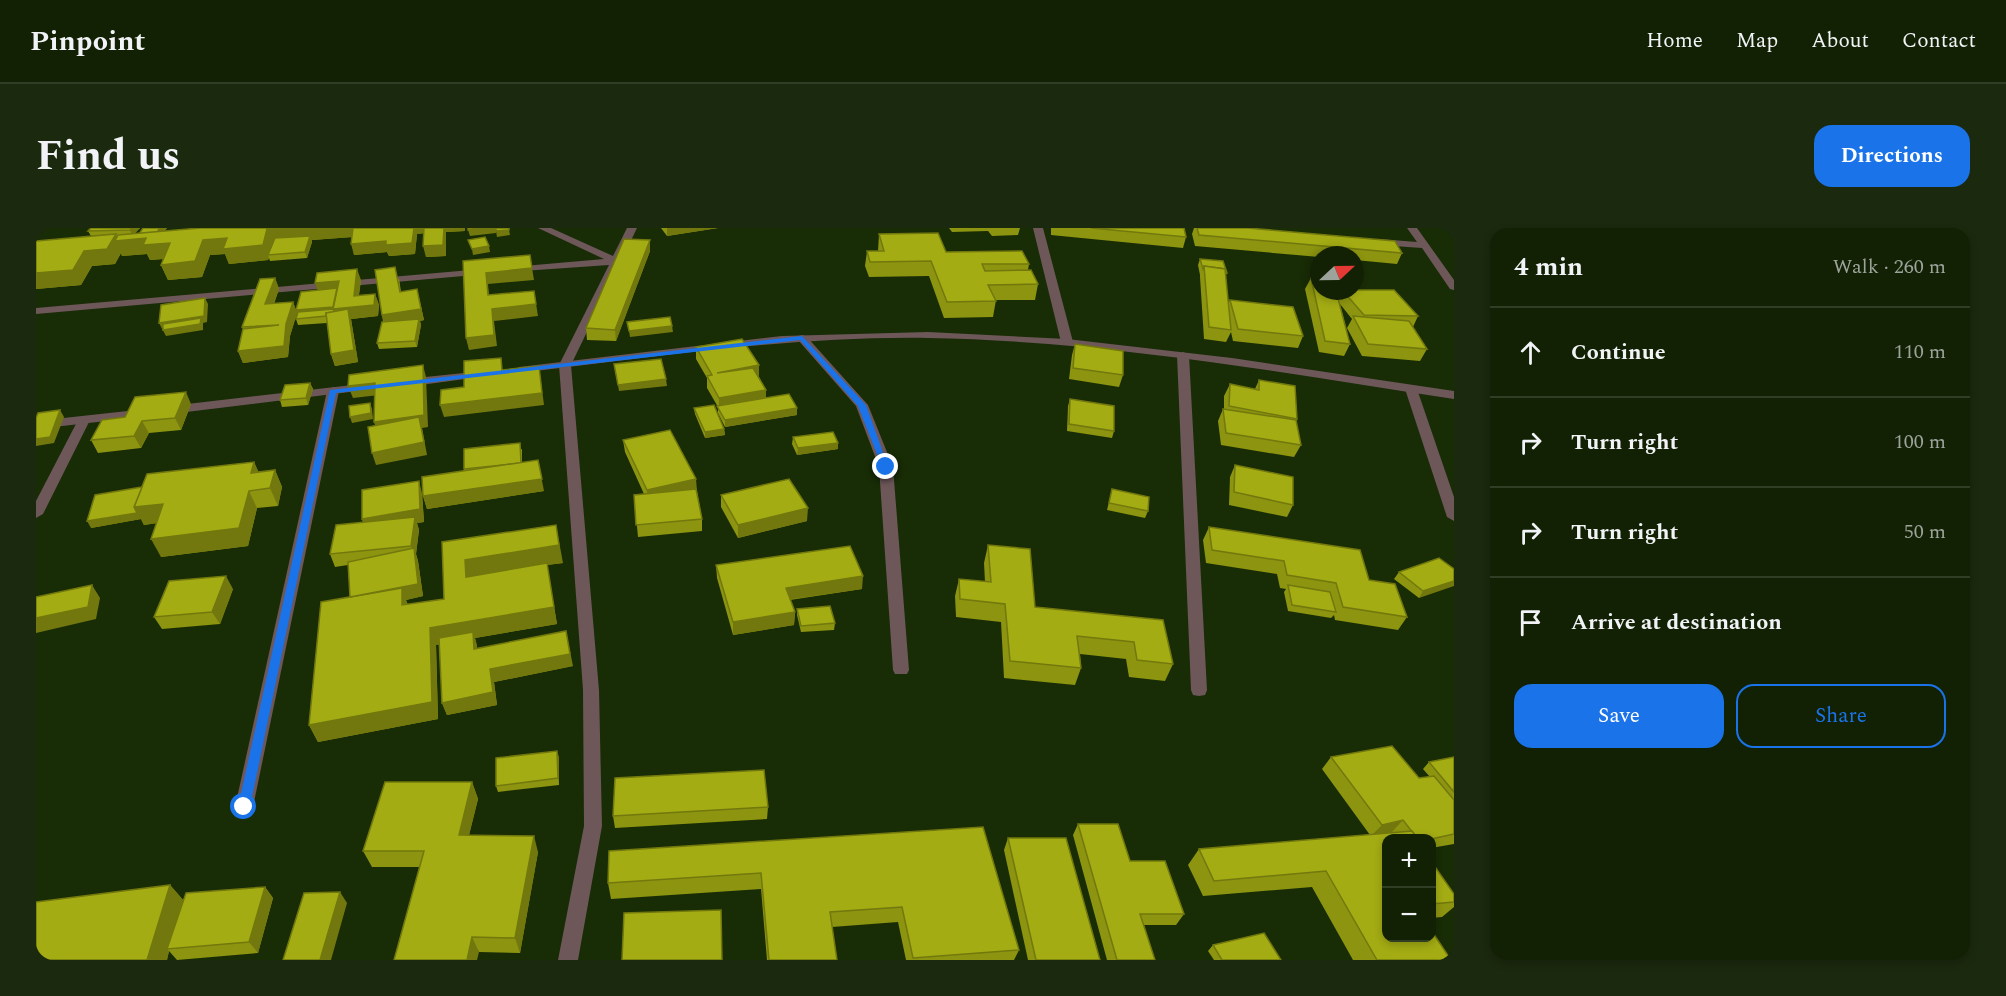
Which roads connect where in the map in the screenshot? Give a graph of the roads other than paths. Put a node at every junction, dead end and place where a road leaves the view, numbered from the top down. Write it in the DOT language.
graph roads {
  1 [pos="543,228"];
  2 [pos="632,228"];
  3 [pos="1038,228"];
  4 [pos="1412,228"];
  5 [pos="1369,242"];
  6 [pos="1426,246"];
  7 [pos="616,261"];
  8 [pos="1454,286"];
  9 [pos="36,311"];
  10 [pos="802,338"];
  11 [pos="1067,342"];
  12 [pos="1183,355"];
  13 [pos="565,365"];
  14 [pos="1411,389"];
  15 [pos="333,391"];
  16 [pos="1454,395"];
  17 [pos="84,420"];
  18 [pos="36,425"];
  19 [pos="36,514"];
  20 [pos="1454,518"];
  21 [pos="901,670"];
  22 [pos="1199,690"];
  23 [pos="244,807"];
  24 [pos="568,960"];
  1 -- 7 [label="street"];
  2 -- 7 [label="street"];
  3 -- 11 [label="street"];
  4 -- 6 [label="street"];
  5 -- 6 [label="street"];
  6 -- 8 [label="street"];
  7 -- 9 [label="street"];
  7 -- 13 [label="street"];
  10 -- 11 [label="street"];
  10 -- 13 [label="street"];
  10 -- 21 [label="street"];
  11 -- 12 [label="street"];
  12 -- 14 [label="street"];
  12 -- 22 [label="street"];
  13 -- 15 [label="street"];
  13 -- 24 [label="street"];
  14 -- 16 [label="street"];
  14 -- 20 [label="street"];
  15 -- 17 [label="street"];
  15 -- 23 [label="street"];
  17 -- 18 [label="street"];
  17 -- 19 [label="street"];
}
